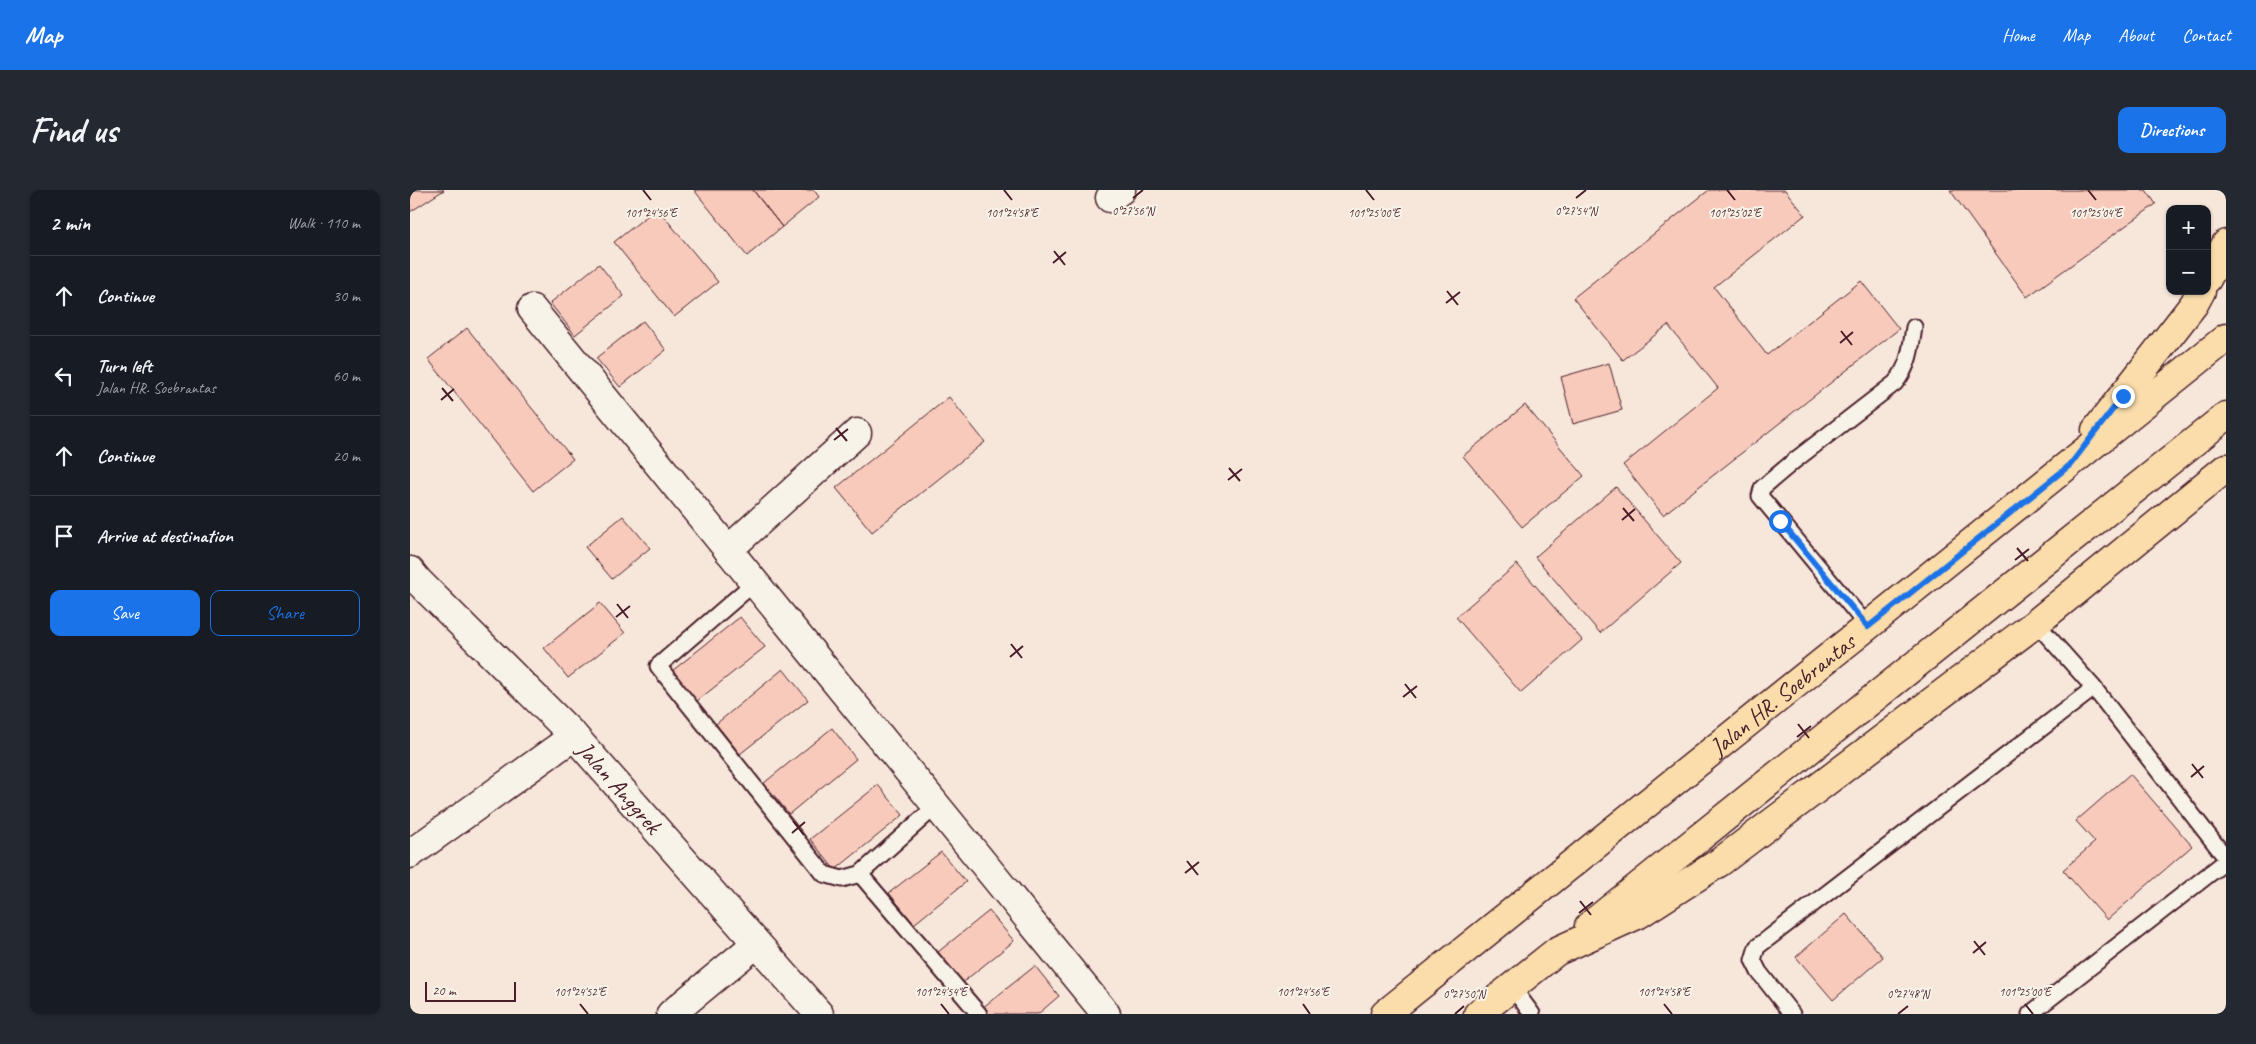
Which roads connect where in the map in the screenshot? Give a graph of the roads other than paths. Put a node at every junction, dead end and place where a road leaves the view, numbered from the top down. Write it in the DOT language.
graph roads {
  1 [pos="2226,244"];
  2 [pos="2211,272"];
  3 [pos="2199,295"];
  4 [pos="532,308"];
  5 [pos="1914,327"];
  6 [pos="2226,338"];
  7 [pos="2226,416"];
  8 [pos="857,433"];
  9 [pos="2070,465"];
  10 [pos="2226,468"];
  11 [pos="728,550"];
  12 [pos="413,580"];
  13 [pos="754,583"];
  14 [pos="2036,623"];
  15 [pos="1868,627"];
  16 [pos="2094,688"];
  17 [pos="574,736"];
  18 [pos="936,806"];
  19 [pos="410,854"];
  20 [pos="2226,860"];
  21 [pos="860,874"];
  22 [pos="756,944"];
  23 [pos="1557,952"];
  24 [pos="1512,987"];
  25 [pos="671,1014"];
  26 [pos="819,1014"];
  27 [pos="979,1014"];
  28 [pos="1106,1014"];
  29 [pos="1385,1014"];
  30 [pos="1478,1014"];
  31 [pos="1532,1014"];
  32 [pos="1792,1014"];
  33 [pos="2030,1014"];
  1 -- 2 [label="main road"];
  3 -- 9 [label="main road"];
  4 -- 11 [label="street"];
  5 -- 15 [label="lane"];
  6 -- 9 [label="main road, Jalan HR. Soebrantas"];
  7 -- 23 [label="main road"];
  8 -- 11 [label="street"];
  9 -- 15 [label="main road, Jalan HR. Soebrantas"];
  10 -- 14 [label="main road"];
  11 -- 13 [label="street"];
  12 -- 17 [label="street, Jalan Anggrek"];
  13 -- 18 [label="street"];
  13 -- 21 [label="lane"];
  14 -- 16 [label="lane"];
  14 -- 23 [label="main road"];
  15 -- 29 [label="main road, Jalan HR. Soebrantas"];
  16 -- 20 [label="lane"];
  16 -- 32 [label="lane"];
  17 -- 19 [label="street"];
  17 -- 22 [label="street, Jalan Anggrek"];
  18 -- 21 [label="lane"];
  18 -- 28 [label="street"];
  20 -- 33 [label="lane"];
  21 -- 27 [label="lane"];
  22 -- 25 [label="street"];
  22 -- 26 [label="street, Jalan Anggrek"];
  23 -- 24 [label="main road"];
  24 -- 30 [label="main road"];
  24 -- 31 [label="lane"];
}
